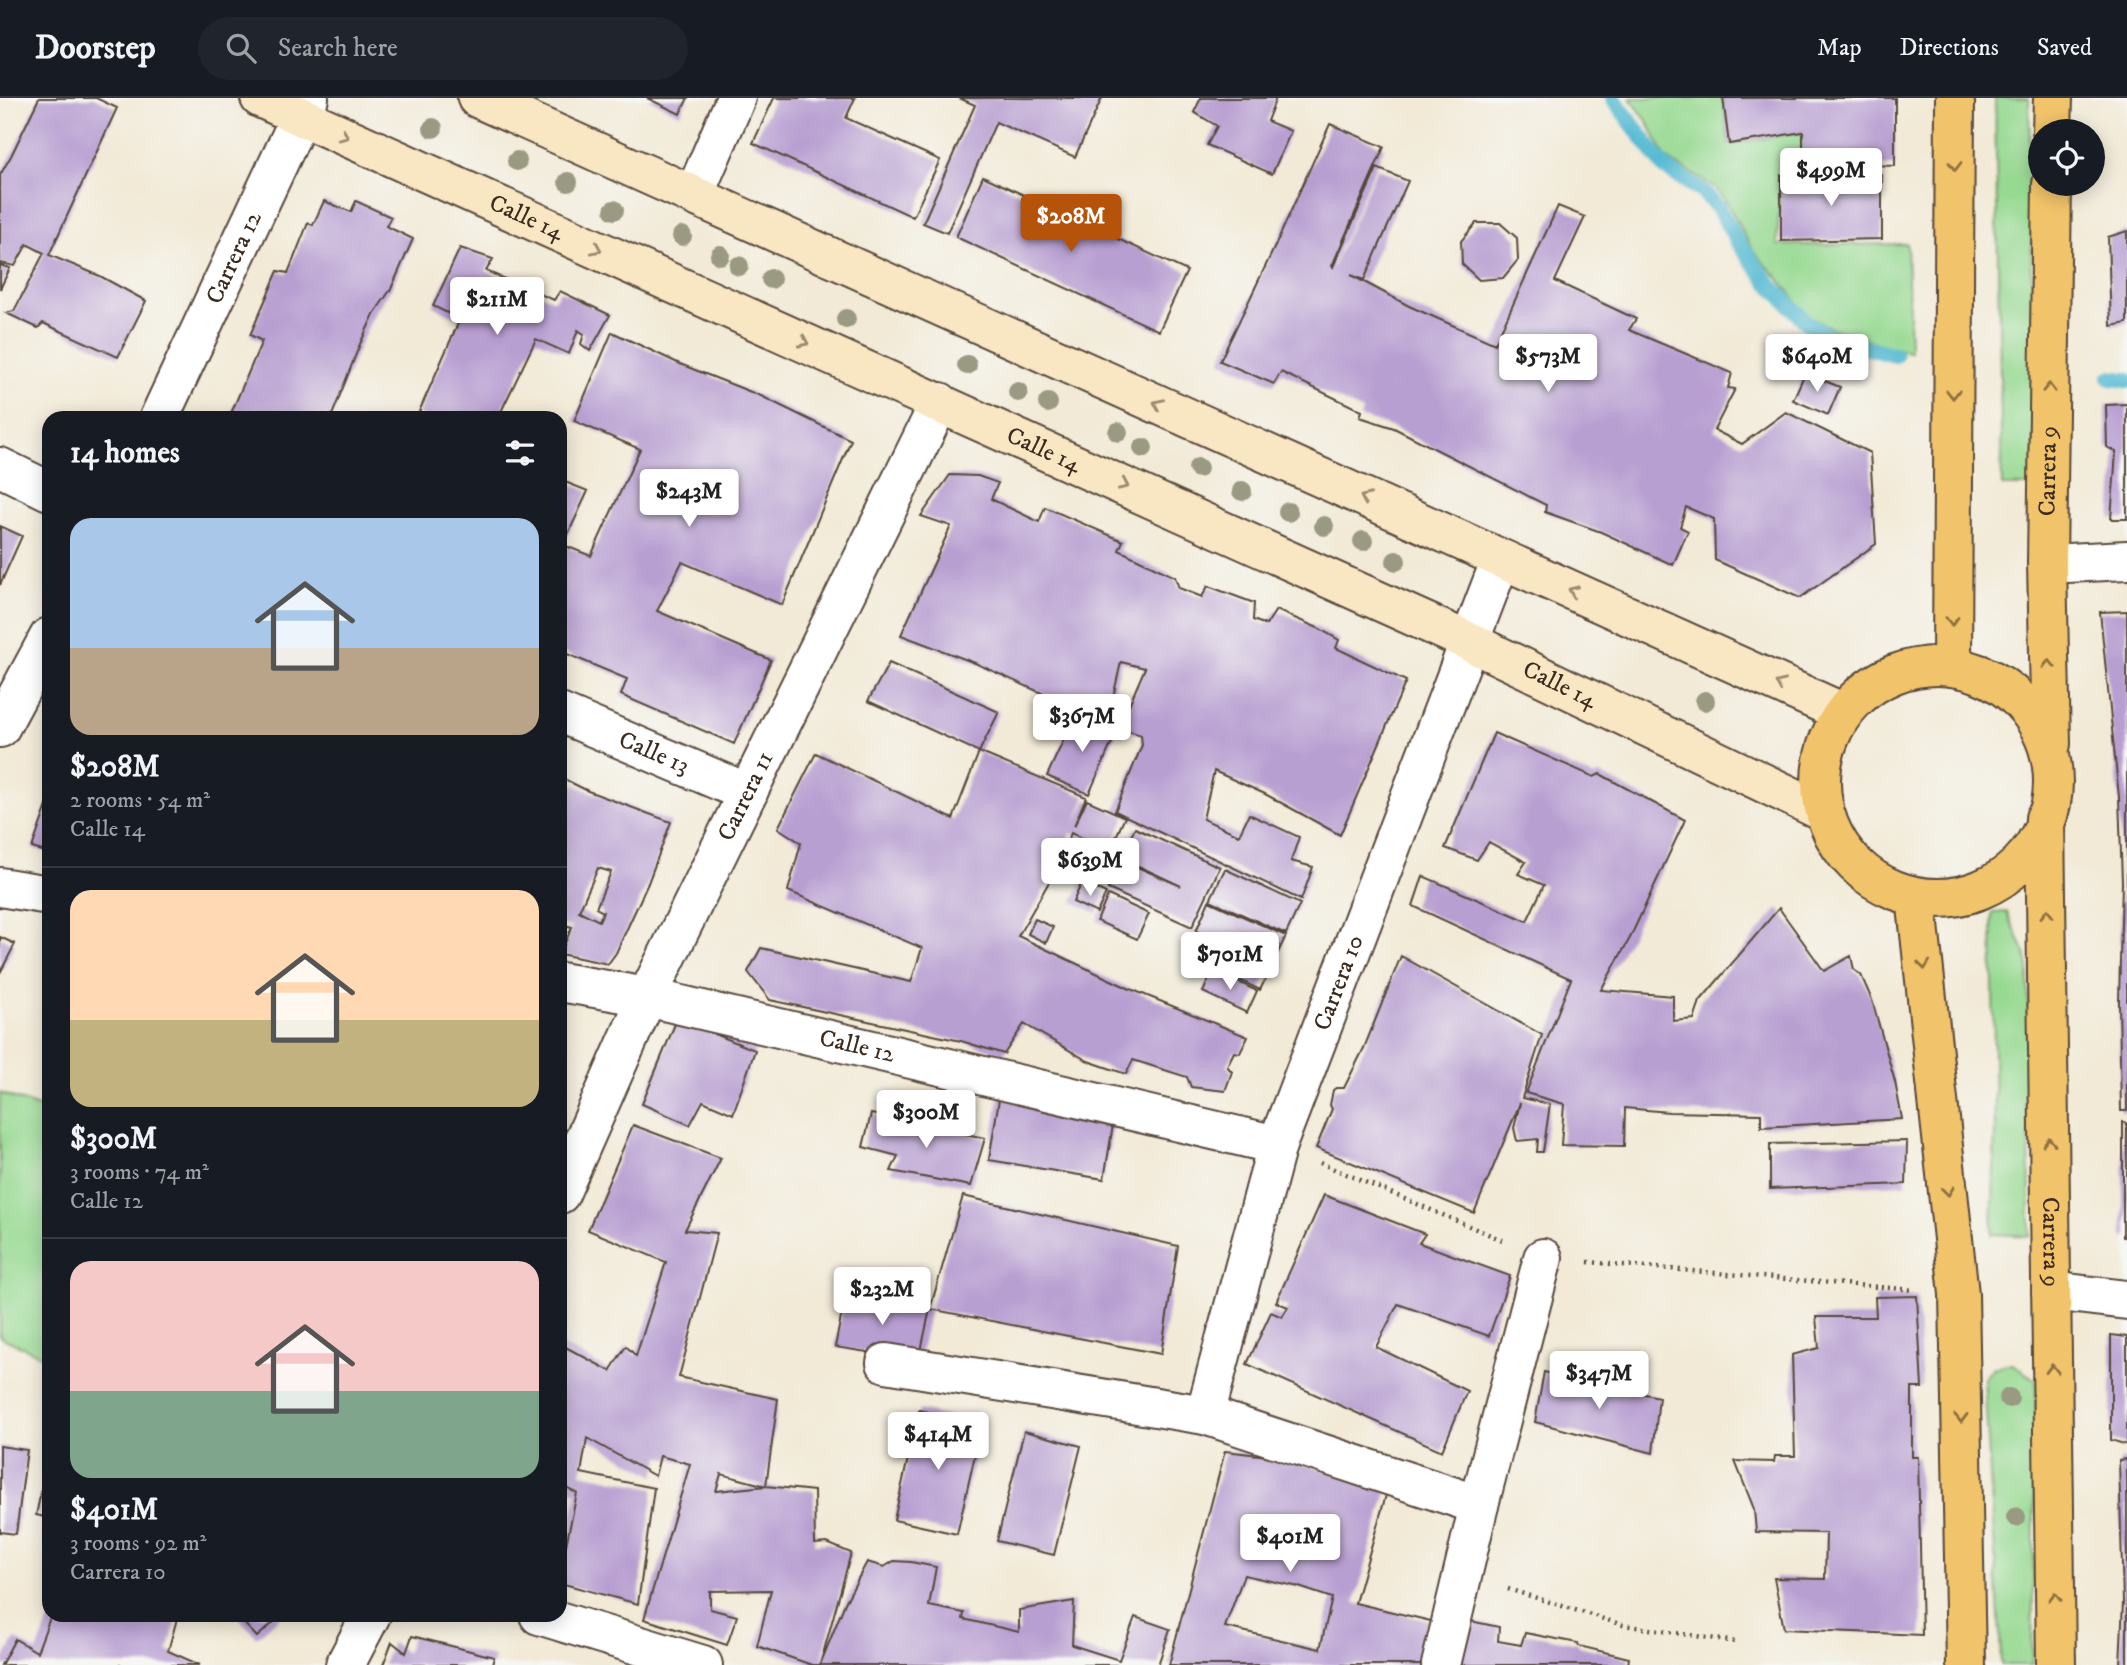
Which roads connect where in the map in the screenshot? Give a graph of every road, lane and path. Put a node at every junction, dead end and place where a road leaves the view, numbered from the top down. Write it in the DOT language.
graph roads {
  1 [pos="260,98"];
  2 [pos="477,98"];
  3 [pos="736,98"];
  4 [pos="1955,98"];
  5 [pos="2053,98"];
  6 [pos="304,107"];
  7 [pos="2052,119"];
  8 [pos="694,195"];
  9 [pos="2052,196"];
  10 [pos="940,402"];
  11 [pos="162,411"];
  12 [pos="0,467"];
  13 [pos="42,488"];
  14 [pos="1501,559"];
  15 [pos="2127,560"];
  16 [pos="2047,564"];
  17 [pos="1470,642"];
  18 [pos="42,650"];
  19 [pos="1952,667"];
  20 [pos="1842,712"];
  21 [pos="567,716"];
  22 [pos="0,728"];
  23 [pos="2051,757"];
  24 [pos="748,793"];
  25 [pos="1824,812"];
  26 [pos="2045,818"];
  27 [pos="0,887"];
  28 [pos="42,894"];
  29 [pos="1916,897"];
  30 [pos="567,983"];
  31 [pos="647,997"];
  32 [pos="1277,1145"];
  33 [pos="567,1179"];
  34 [pos="1543,1258"];
  35 [pos="2051,1291"];
  36 [pos="1959,1294"];
  37 [pos="2127,1300"];
  38 [pos="886,1363"];
  39 [pos="1205,1415"];
  40 [pos="1479,1505"];
  41 [pos="1504,1578"];
  42 [pos="367,1622"];
  43 [pos="562,1622"];
  44 [pos="1736,1642"];
  45 [pos="345,1665"];
  46 [pos="703,1665"];
  47 [pos="1441,1665"];
  48 [pos="1966,1665"];
  49 [pos="2056,1665"];
  1 -- 6 [label="street, Calle 14"];
  2 -- 8 [label="street"];
  3 -- 8 [label="street"];
  4 -- 19 [label="main road, one-way"];
  5 -- 7 [label="main road"];
  6 -- 10 [label="street, Calle 14, one-way"];
  6 -- 11 [label="street, Carrera 12"];
  14 -- 8 [label="street, one-way"];
  16 -- 9 [label="main road, Carrera 9, one-way"];
  10 -- 17 [label="street, Calle 14, one-way"];
  10 -- 24 [label="street, Carrera 11"];
  12 -- 13 [label="street"];
  14 -- 17 [label="street, Carrera 10"];
  20 -- 14 [label="street, one-way"];
  15 -- 16 [label="street"];
  23 -- 16 [label="main road, Carrera 9, one-way"];
  17 -- 25 [label="street, Calle 14"];
  17 -- 32 [label="street, Carrera 10"];
  18 -- 22 [label="street"];
  19 -- 20 [label="main road"];
  19 -- 23 [label="main road"];
  20 -- 25 [label="main road"];
  21 -- 24 [label="street, Calle 13"];
  23 -- 26 [label="main road"];
  24 -- 31 [label="street, Carrera 11"];
  25 -- 29 [label="main road"];
  26 -- 29 [label="main road"];
  35 -- 26 [label="main road, Carrera 9, one-way"];
  27 -- 28 [label="street"];
  29 -- 36 [label="main road, one-way"];
  30 -- 31 [label="street, Calle 12"];
  31 -- 32 [label="street, Calle 12"];
  31 -- 33 [label="street, Carrera 11"];
  32 -- 34 [label="path"];
  32 -- 39 [label="street, Carrera 10"];
  34 -- 36 [label="path"];
  34 -- 40 [label="street"];
  35 -- 37 [label="street"];
  49 -- 35 [label="main road, Carrera 9, one-way"];
  36 -- 48 [label="main road, one-way"];
  38 -- 39 [label="street"];
  39 -- 40 [label="street"];
  40 -- 47 [label="street"];
  41 -- 44 [label="path"];
  42 -- 45 [label="street"];
  43 -- 46 [label="street"];
}
